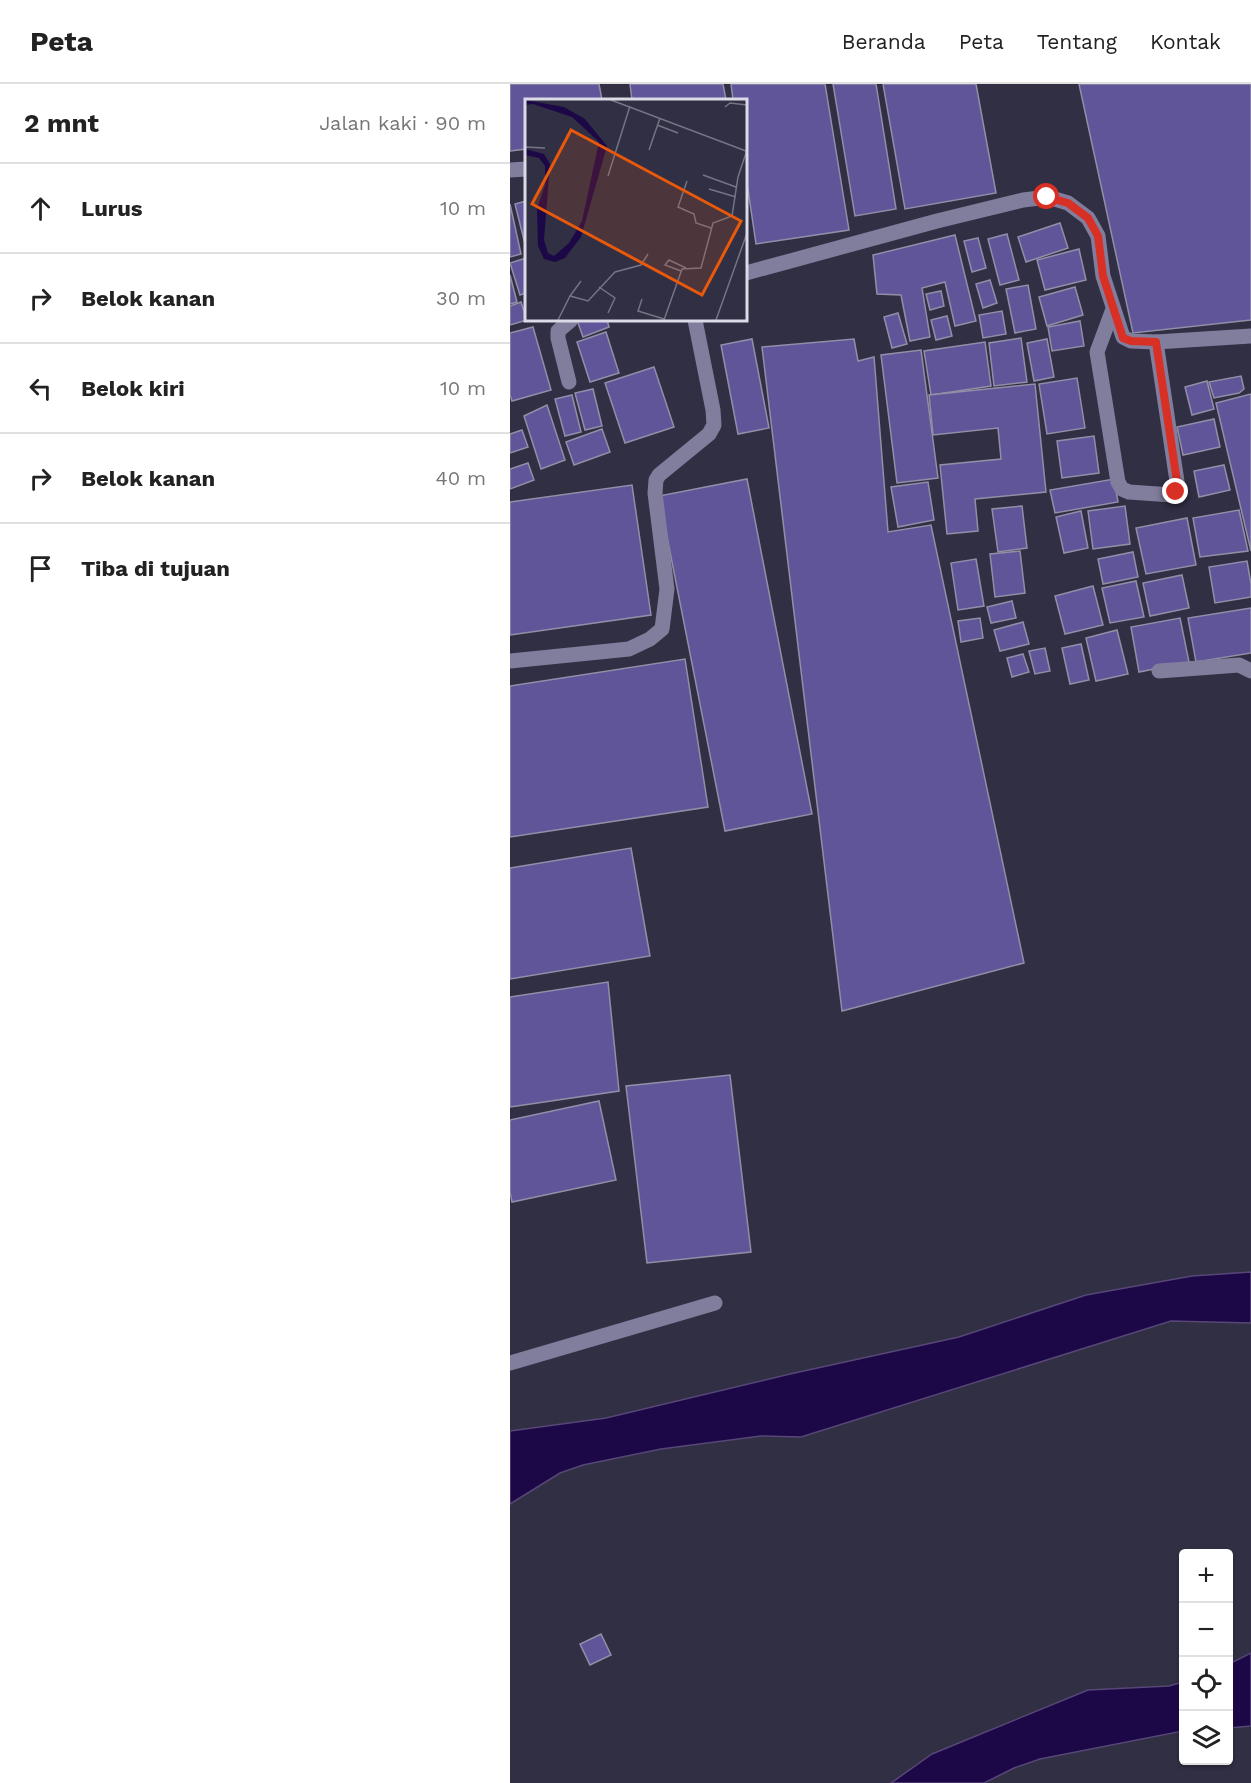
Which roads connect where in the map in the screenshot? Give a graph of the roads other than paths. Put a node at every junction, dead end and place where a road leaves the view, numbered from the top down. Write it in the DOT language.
graph roads {
  1 [pos="525,169"];
  2 [pos="510,170"];
  3 [pos="747,273"];
  4 [pos="1113,309"];
  5 [pos="570,321"];
  6 [pos="695,321"];
  7 [pos="1251,336"];
  8 [pos="1156,342"];
  9 [pos="569,382"];
  10 [pos="510,661"];
  11 [pos="1160,671"];
  12 [pos="1251,671"];
  13 [pos="715,1303"];
  14 [pos="510,1363"];
  1 -- 2 [label="street"];
  3 -- 4 [label="street"];
  4 -- 8 [label="street"];
  4 -- 8 [label="street"];
  5 -- 9 [label="street"];
  6 -- 10 [label="street"];
  7 -- 8 [label="street"];
  11 -- 12 [label="street"];
  13 -- 14 [label="street"];
}
